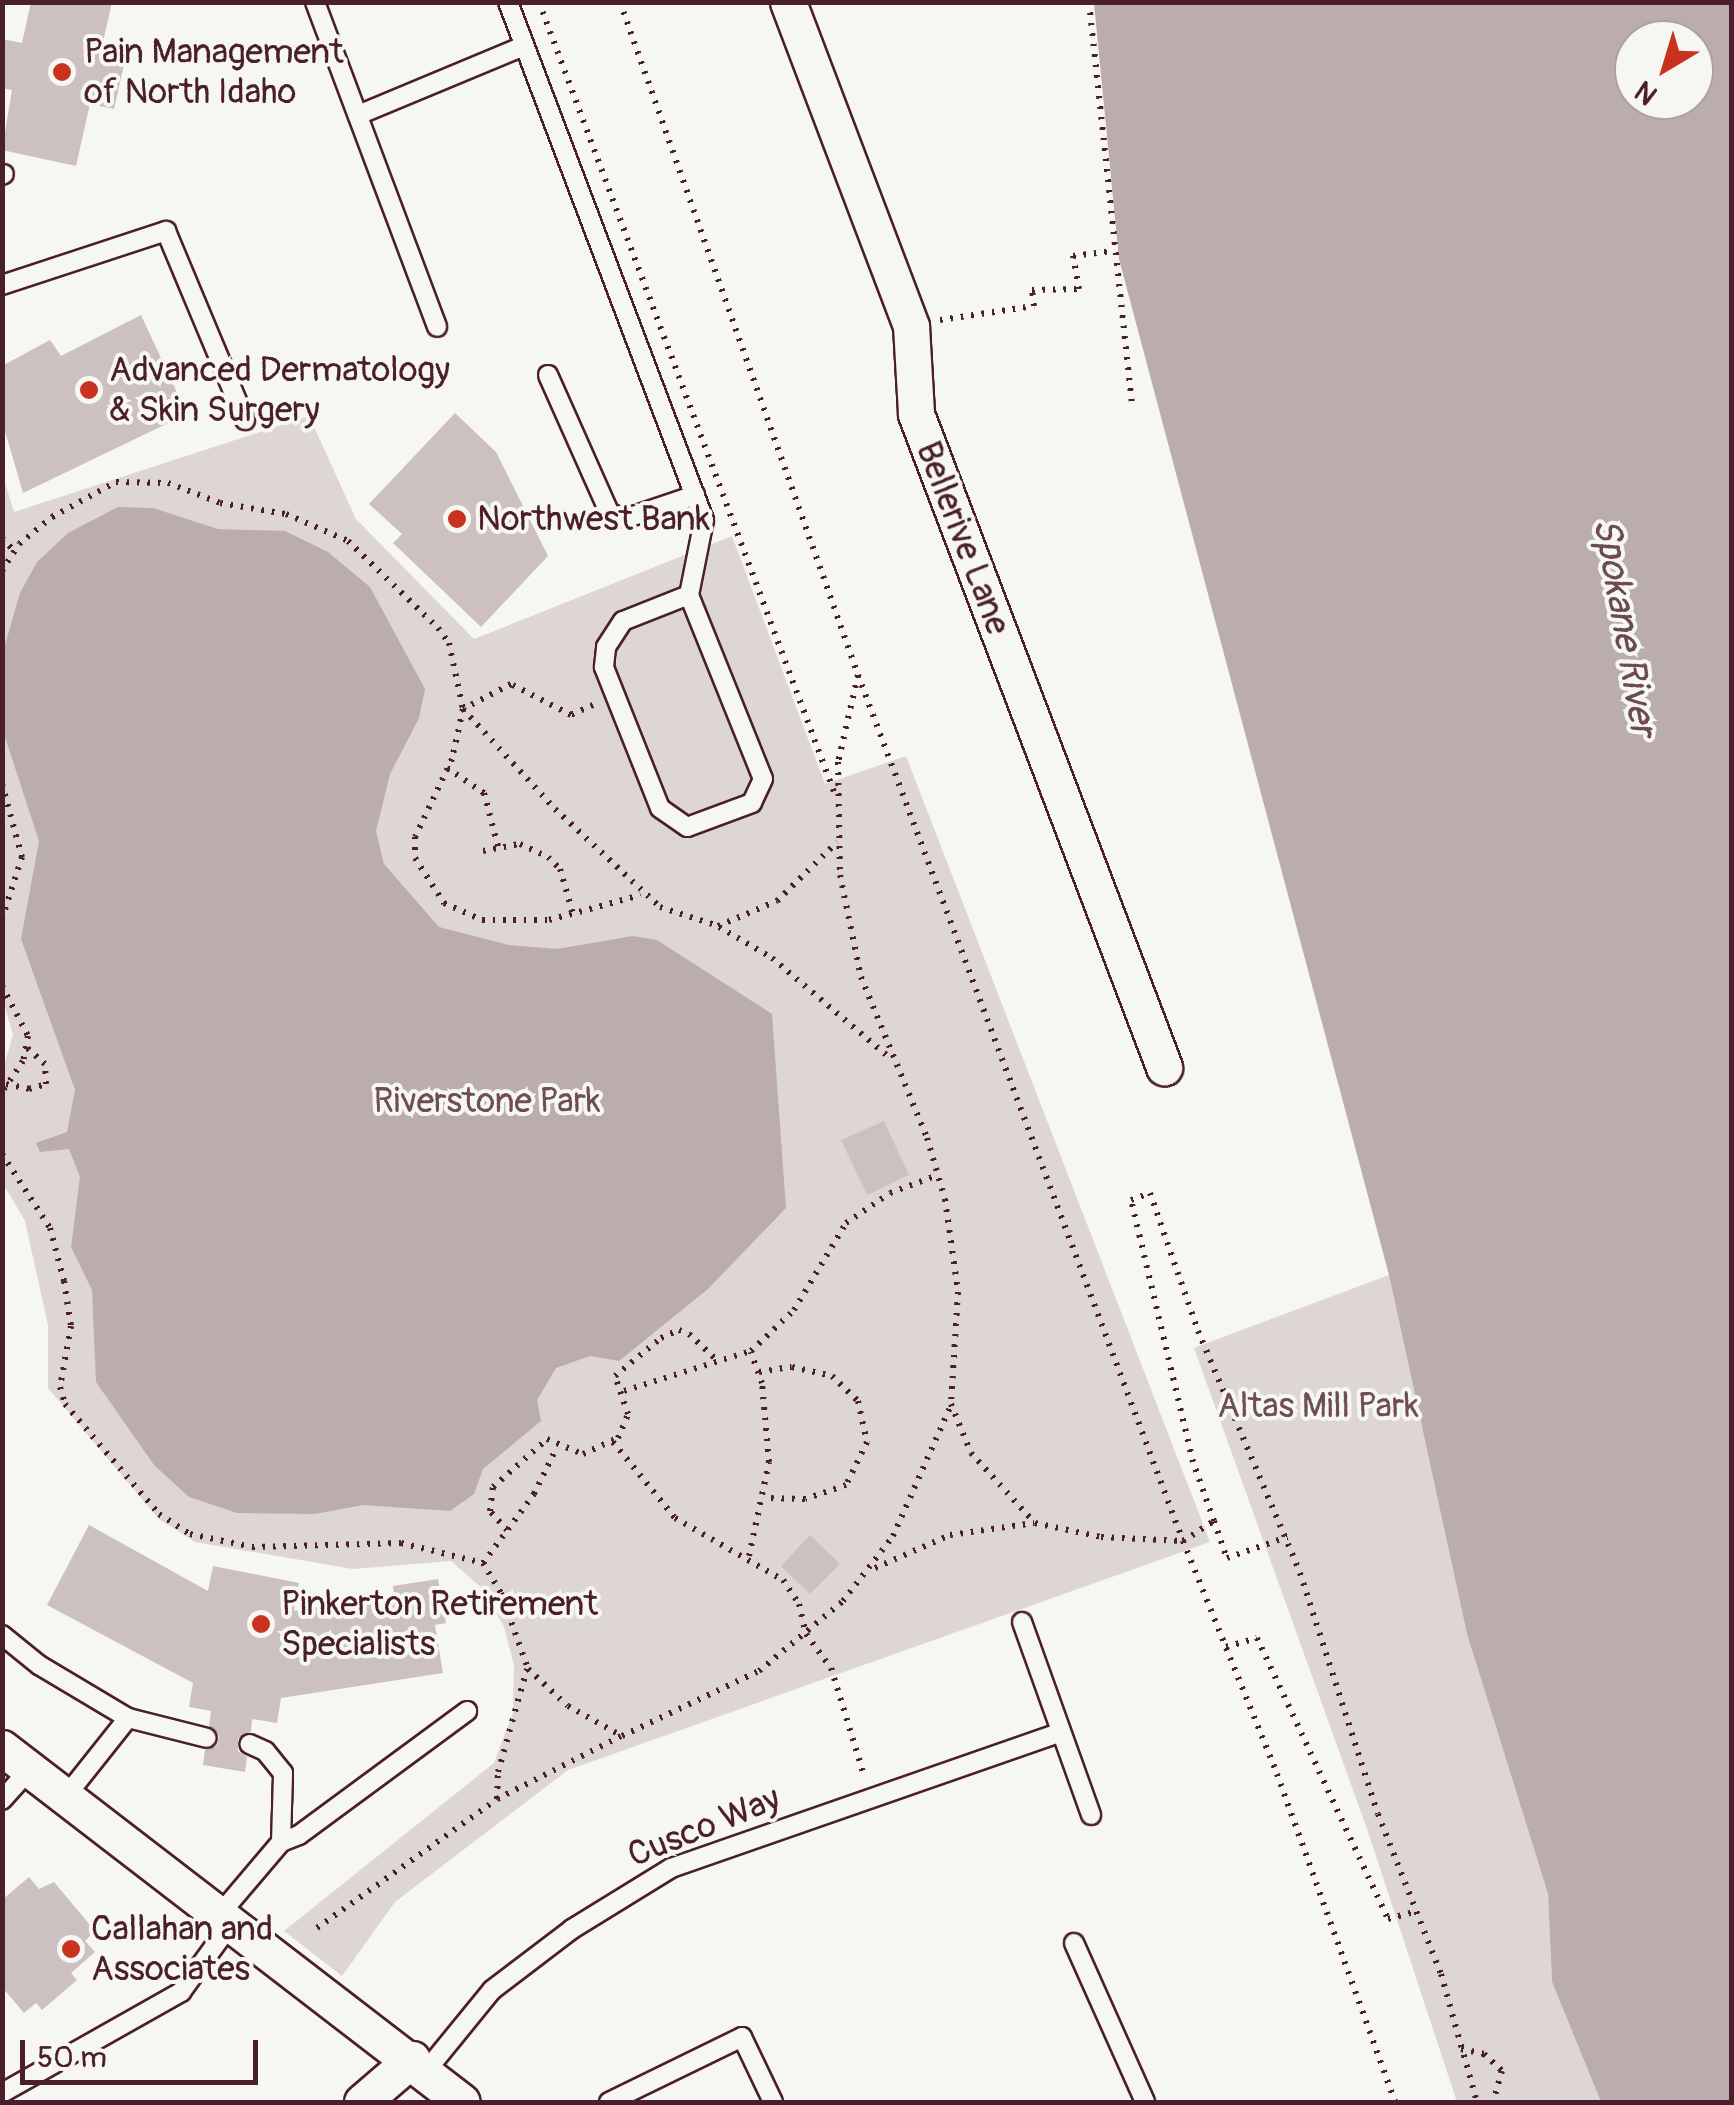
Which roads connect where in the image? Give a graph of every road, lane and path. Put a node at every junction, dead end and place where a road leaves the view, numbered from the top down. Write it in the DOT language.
graph roads {
  1 [pos="315,2"];
  2 [pos="508,2"];
  3 [pos="539,2"];
  4 [pos="620,2"];
  5 [pos="788,2"];
  6 [pos="1089,2"];
  7 [pos="524,46"];
  8 [pos="358,115"];
  9 [pos="1113,251"];
  10 [pos="2,284"];
  11 [pos="438,326"];
  12 [pos="911,326"];
  13 [pos="548,375"];
  14 [pos="1132,402"];
  15 [pos="245,420"];
  16 [pos="695,495"];
  17 [pos="2,538"];
  18 [pos="14,551"];
  19 [pos="2,570"];
  20 [pos="688,595"];
  21 [pos="858,675"];
  22 [pos="615,696"];
  23 [pos="463,709"];
  24 [pos="447,768"];
  25 [pos="2,784"];
  26 [pos="836,798"];
  27 [pos="837,842"];
  28 [pos="498,846"];
  29 [pos="483,851"];
  30 [pos="641,895"];
  31 [pos="574,914"];
  32 [pos="2,919"];
  33 [pos="718,926"];
  34 [pos="2,986"];
  35 [pos="27,1048"];
  36 [pos="892,1060"];
  37 [pos="1164,1067"];
  38 [pos="4,1088"];
  39 [pos="2,1154"];
  40 [pos="938,1175"];
  41 [pos="751,1352"];
  42 [pos="719,1362"];
  43 [pos="759,1372"];
  44 [pos="624,1391"];
  45 [pos="952,1404"];
  46 [pos="613,1442"];
  47 [pos="557,1448"];
  48 [pos="764,1498"];
  49 [pos="1214,1521"];
  50 [pos="1035,1523"];
  51 [pos="507,1530"];
  52 [pos="1287,1537"];
  53 [pos="1183,1541"];
  54 [pos="750,1556"];
  55 [pos="483,1563"];
  56 [pos="872,1570"];
  57 [pos="1022,1622"];
  58 [pos="806,1634"];
  59 [pos="2,1635"];
  60 [pos="1226,1647"];
  61 [pos="528,1669"];
  62 [pos="467,1710"];
  63 [pos="128,1718"];
  64 [pos="1062,1732"];
  65 [pos="622,1736"];
  66 [pos="207,1738"];
  67 [pos="249,1744"];
  68 [pos="16,1759"];
  69 [pos="66,1796"];
  70 [pos="497,1798"];
  71 [pos="2,1800"];
  72 [pos="864,1800"];
  73 [pos="1091,1815"];
  74 [pos="282,1842"];
  75 [pos="1418,1912"];
  76 [pos="226,1918"];
  77 [pos="317,1928"];
  78 [pos="1074,1942"];
  79 [pos="1461,2049"];
  80 [pos="419,2065"];
  81 [pos="2,2092"];
  82 [pos="362,2102"];
  83 [pos="462,2102"];
  84 [pos="609,2102"];
  85 [pos="773,2102"];
  86 [pos="1144,2102"];
  87 [pos="1395,2102"];
  88 [pos="1478,2102"];
  89 [pos="1493,2102"];
  1 -- 8 [label="lane"];
  2 -- 7 [label="lane"];
  3 -- 26 [label="path"];
  4 -- 21 [label="path"];
  5 -- 12 [label="street, Bellerive Lane"];
  6 -- 9 [label="path"];
  7 -- 8 [label="lane"];
  7 -- 16 [label="lane"];
  8 -- 11 [label="lane"];
  9 -- 12 [label="path"];
  9 -- 14 [label="path"];
  10 -- 15 [label="lane"];
  12 -- 37 [label="street, Bellerive Lane"];
  13 -- 16 [label="lane"];
  16 -- 20 [label="lane"];
  17 -- 18 [label="path"];
  18 -- 19 [label="path"];
  18 -- 23 [label="path"];
  20 -- 22 [label="lane"];
  20 -- 22 [label="lane"];
  21 -- 26 [label="path"];
  21 -- 53 [label="path"];
  22 -- 23 [label="path"];
  23 -- 24 [label="path"];
  23 -- 30 [label="path"];
  24 -- 28 [label="path"];
  24 -- 31 [label="path"];
  25 -- 32 [label="path"];
  26 -- 27 [label="path"];
  27 -- 33 [label="path"];
  27 -- 36 [label="path"];
  28 -- 29 [label="path"];
  28 -- 31 [label="path"];
  30 -- 31 [label="path"];
  30 -- 33 [label="path"];
  33 -- 36 [label="path"];
  34 -- 35 [label="path"];
  35 -- 38 [label="path"];
  35 -- 38 [label="path"];
  36 -- 40 [label="path"];
  39 -- 55 [label="path"];
  40 -- 41 [label="path"];
  40 -- 45 [label="path"];
  41 -- 42 [label="path"];
  41 -- 43 [label="path"];
  42 -- 44 [label="path"];
  42 -- 44 [label="path"];
  43 -- 48 [label="path"];
  43 -- 48 [label="path"];
  44 -- 46 [label="path"];
  45 -- 50 [label="path"];
  45 -- 56 [label="path"];
  46 -- 47 [label="path"];
  46 -- 54 [label="path"];
  47 -- 51 [label="path"];
  47 -- 51 [label="path"];
  48 -- 54 [label="path"];
  49 -- 52 [label="path"];
  49 -- 52 [label="path"];
  49 -- 53 [label="path"];
  50 -- 53 [label="path"];
  50 -- 56 [label="path"];
  51 -- 55 [label="path"];
  52 -- 75 [label="path"];
  53 -- 60 [label="path"];
  54 -- 58 [label="path"];
  55 -- 61 [label="path"];
  56 -- 58 [label="path"];
  57 -- 64 [label="lane"];
  58 -- 65 [label="path"];
  58 -- 72 [label="path"];
  59 -- 63 [label="lane"];
  60 -- 75 [label="path"];
  60 -- 87 [label="path"];
  61 -- 65 [label="path"];
  61 -- 70 [label="path"];
  62 -- 74 [label="lane"];
  63 -- 66 [label="lane"];
  63 -- 69 [label="lane"];
  64 -- 72 [label="lane, Cusco Way"];
  64 -- 73 [label="lane"];
  65 -- 70 [label="path"];
  67 -- 74 [label="lane"];
  68 -- 69 [label="street"];
  68 -- 71 [label="lane"];
  69 -- 76 [label="street"];
  70 -- 77 [label="path"];
  72 -- 80 [label="lane, Cusco Way"];
  74 -- 76 [label="lane"];
  75 -- 79 [label="path"];
  76 -- 80 [label="street"];
  76 -- 81 [label="lane"];
  78 -- 86 [label="lane"];
  79 -- 88 [label="path"];
  79 -- 89 [label="path"];
  80 -- 82 [label="street"];
  80 -- 83 [label="street"];
  84 -- 85 [label="lane"];
}
